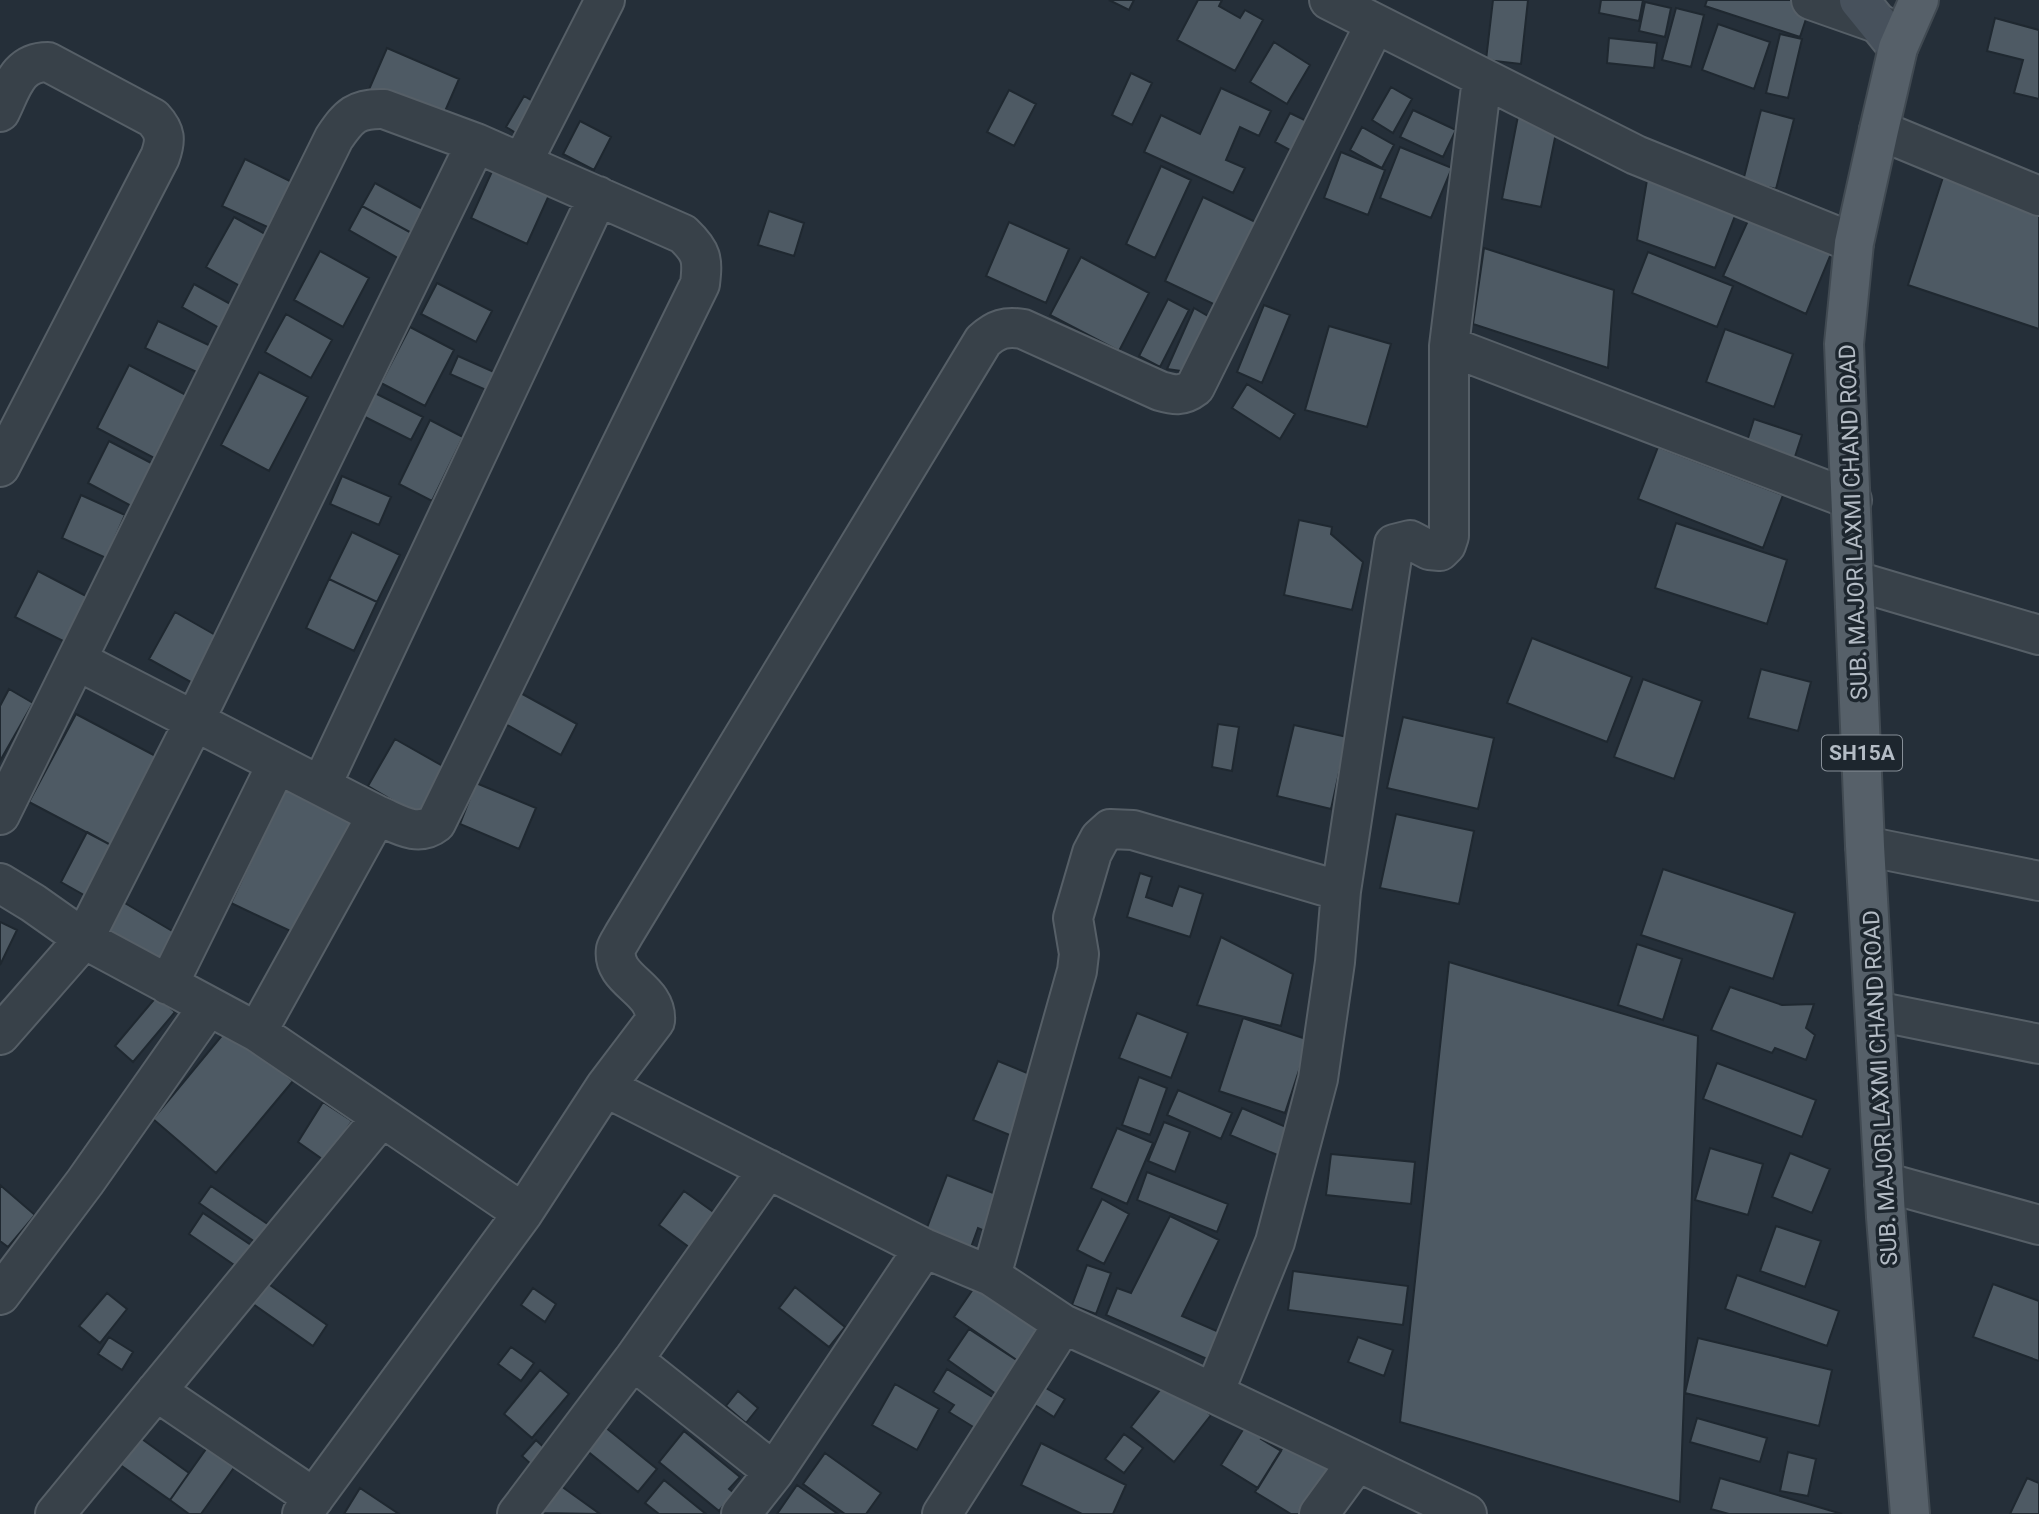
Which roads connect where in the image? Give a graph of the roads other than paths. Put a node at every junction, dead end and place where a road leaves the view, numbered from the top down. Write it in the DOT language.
graph roads {
  1 [pos="605,0"];
  2 [pos="1329,0"];
  3 [pos="1811,0"];
  4 [pos="1919,0"];
  5 [pos="1375,24"];
  6 [pos="1880,24"];
  7 [pos="1482,79"];
  8 [pos="0,112"];
  9 [pos="1878,130"];
  10 [pos="476,143"];
  11 [pos="522,163"];
  12 [pos="598,196"];
  13 [pos="2039,196"];
  14 [pos="1854,243"];
  15 [pos="1449,346"];
  16 [pos="0,467"];
  17 [pos="1852,500"];
  18 [pos="1856,581"];
  19 [pos="2039,635"];
  20 [pos="78,661"];
  21 [pos="194,722"];
  22 [pos="277,764"];
  23 [pos="321,786"];
  24 [pos="0,815"];
  25 [pos="377,815"];
  26 [pos="1865,846"];
  27 [pos="2039,881"];
  28 [pos="0,883"];
  29 [pos="1341,891"];
  30 [pos="84,939"];
  31 [pos="168,985"];
  32 [pos="208,1007"];
  33 [pos="1876,1011"];
  34 [pos="257,1032"];
  35 [pos="0,1035"];
  36 [pos="2039,1044"];
  37 [pos="605,1087"];
  38 [pos="381,1118"];
  39 [pos="768,1169"];
  40 [pos="1884,1182"];
  41 [pos="523,1213"];
  42 [pos="2039,1225"];
  43 [pos="924,1248"];
  44 [pos="991,1276"];
  45 [pos="0,1295"];
  46 [pos="1063,1324"];
  47 [pos="632,1360"];
  48 [pos="156,1391"];
  49 [pos="1214,1393"];
  50 [pos="1357,1462"];
  51 [pos="774,1472"];
  52 [pos="308,1506"];
  53 [pos="1462,1513"];
  54 [pos="55,1514"];
  55 [pos="517,1514"];
  56 [pos="741,1514"];
  57 [pos="942,1514"];
  58 [pos="1319,1514"];
  59 [pos="1910,1514"];
  1 -- 11 [label="street"];
  2 -- 5 [label="street"];
  3 -- 6 [label="street"];
  4 -- 6 [label="main road, SUB. MAJOR LAXMI CHAND ROAD / SH15A"];
  5 -- 7 [label="street"];
  5 -- 37 [label="street"];
  6 -- 9 [label="main road, SUB. MAJOR LAXMI CHAND ROAD / SH15A"];
  7 -- 14 [label="street"];
  7 -- 15 [label="street"];
  8 -- 16 [label="street"];
  9 -- 13 [label="street"];
  9 -- 14 [label="main road, SUB. MAJOR LAXMI CHAND ROAD / SH15A"];
  10 -- 11 [label="street"];
  10 -- 20 [label="street"];
  10 -- 21 [label="street"];
  11 -- 12 [label="street"];
  12 -- 23 [label="street"];
  12 -- 25 [label="street"];
  14 -- 17 [label="main road, SUB. MAJOR LAXMI CHAND ROAD / SH15A"];
  15 -- 17 [label="street"];
  15 -- 29 [label="street"];
  17 -- 18 [label="main road, SUB. MAJOR LAXMI CHAND ROAD / SH15A"];
  18 -- 19 [label="street"];
  18 -- 26 [label="main road, SUB. MAJOR LAXMI CHAND ROAD / SH15A"];
  20 -- 21 [label="street"];
  20 -- 24 [label="street"];
  21 -- 22 [label="street"];
  21 -- 30 [label="street"];
  22 -- 23 [label="street"];
  22 -- 31 [label="street"];
  23 -- 25 [label="street"];
  25 -- 34 [label="street"];
  26 -- 27 [label="street"];
  26 -- 33 [label="main road, SUB. MAJOR LAXMI CHAND ROAD / SH15A"];
  28 -- 30 [label="street"];
  29 -- 44 [label="street"];
  29 -- 49 [label="street"];
  30 -- 31 [label="street"];
  30 -- 35 [label="street"];
  31 -- 32 [label="street"];
  32 -- 34 [label="street"];
  32 -- 45 [label="street"];
  33 -- 36 [label="street"];
  33 -- 40 [label="main road, SUB. MAJOR LAXMI CHAND ROAD / SH15A"];
  34 -- 38 [label="street"];
  37 -- 39 [label="street"];
  37 -- 41 [label="street"];
  38 -- 41 [label="street"];
  38 -- 48 [label="street"];
  39 -- 43 [label="street"];
  39 -- 47 [label="street"];
  40 -- 42 [label="street"];
  40 -- 59 [label="main road, SUB. MAJOR LAXMI CHAND ROAD / SH15A"];
  41 -- 52 [label="street"];
  43 -- 44 [label="street"];
  43 -- 51 [label="street"];
  44 -- 46 [label="street"];
  46 -- 49 [label="street"];
  46 -- 57 [label="street"];
  47 -- 51 [label="street"];
  47 -- 55 [label="street"];
  48 -- 52 [label="street"];
  48 -- 54 [label="street"];
  49 -- 50 [label="street"];
  50 -- 53 [label="street"];
  50 -- 58 [label="street"];
  51 -- 56 [label="street"];
}
